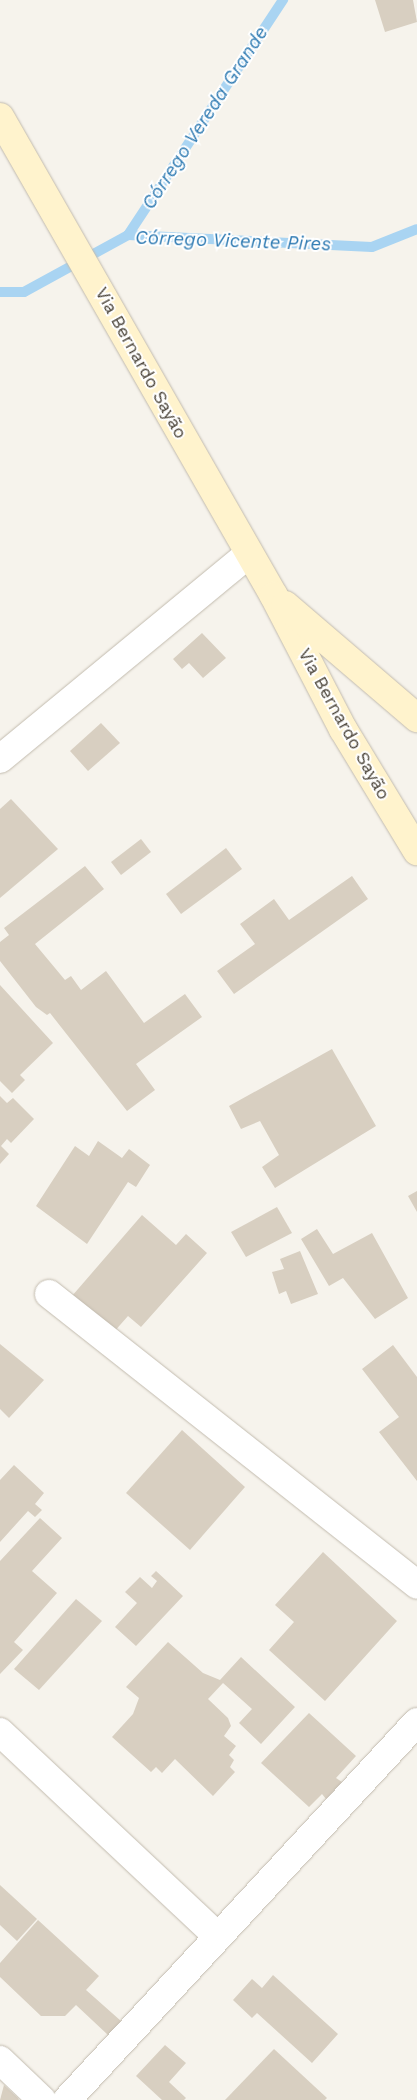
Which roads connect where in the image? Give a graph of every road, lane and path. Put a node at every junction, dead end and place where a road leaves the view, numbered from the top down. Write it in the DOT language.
graph roads {
  1 [pos="3,119"];
  2 [pos="249,554"];
  3 [pos="274,596"];
  4 [pos="417,718"];
  5 [pos="0,759"];
  6 [pos="417,850"];
  7 [pos="49,1294"];
  8 [pos="417,1585"];
  9 [pos="417,1722"];
  10 [pos="0,1732"];
  11 [pos="218,1937"];
  12 [pos="0,2060"];
  13 [pos="42,2100"];
  14 [pos="67,2100"];
  1 -- 2 [label="main road, Via Bernardo Sayão"];
  2 -- 3 [label="main road, Via Bernardo Sayão"];
  2 -- 5 [label="street"];
  3 -- 4 [label="main road, Via Bernardo Sayão"];
  3 -- 6 [label="main road, Via Bernardo Sayão"];
  7 -- 8 [label="street"];
  9 -- 11 [label="street"];
  10 -- 11 [label="street"];
  11 -- 14 [label="street"];
  12 -- 13 [label="street"];
}
